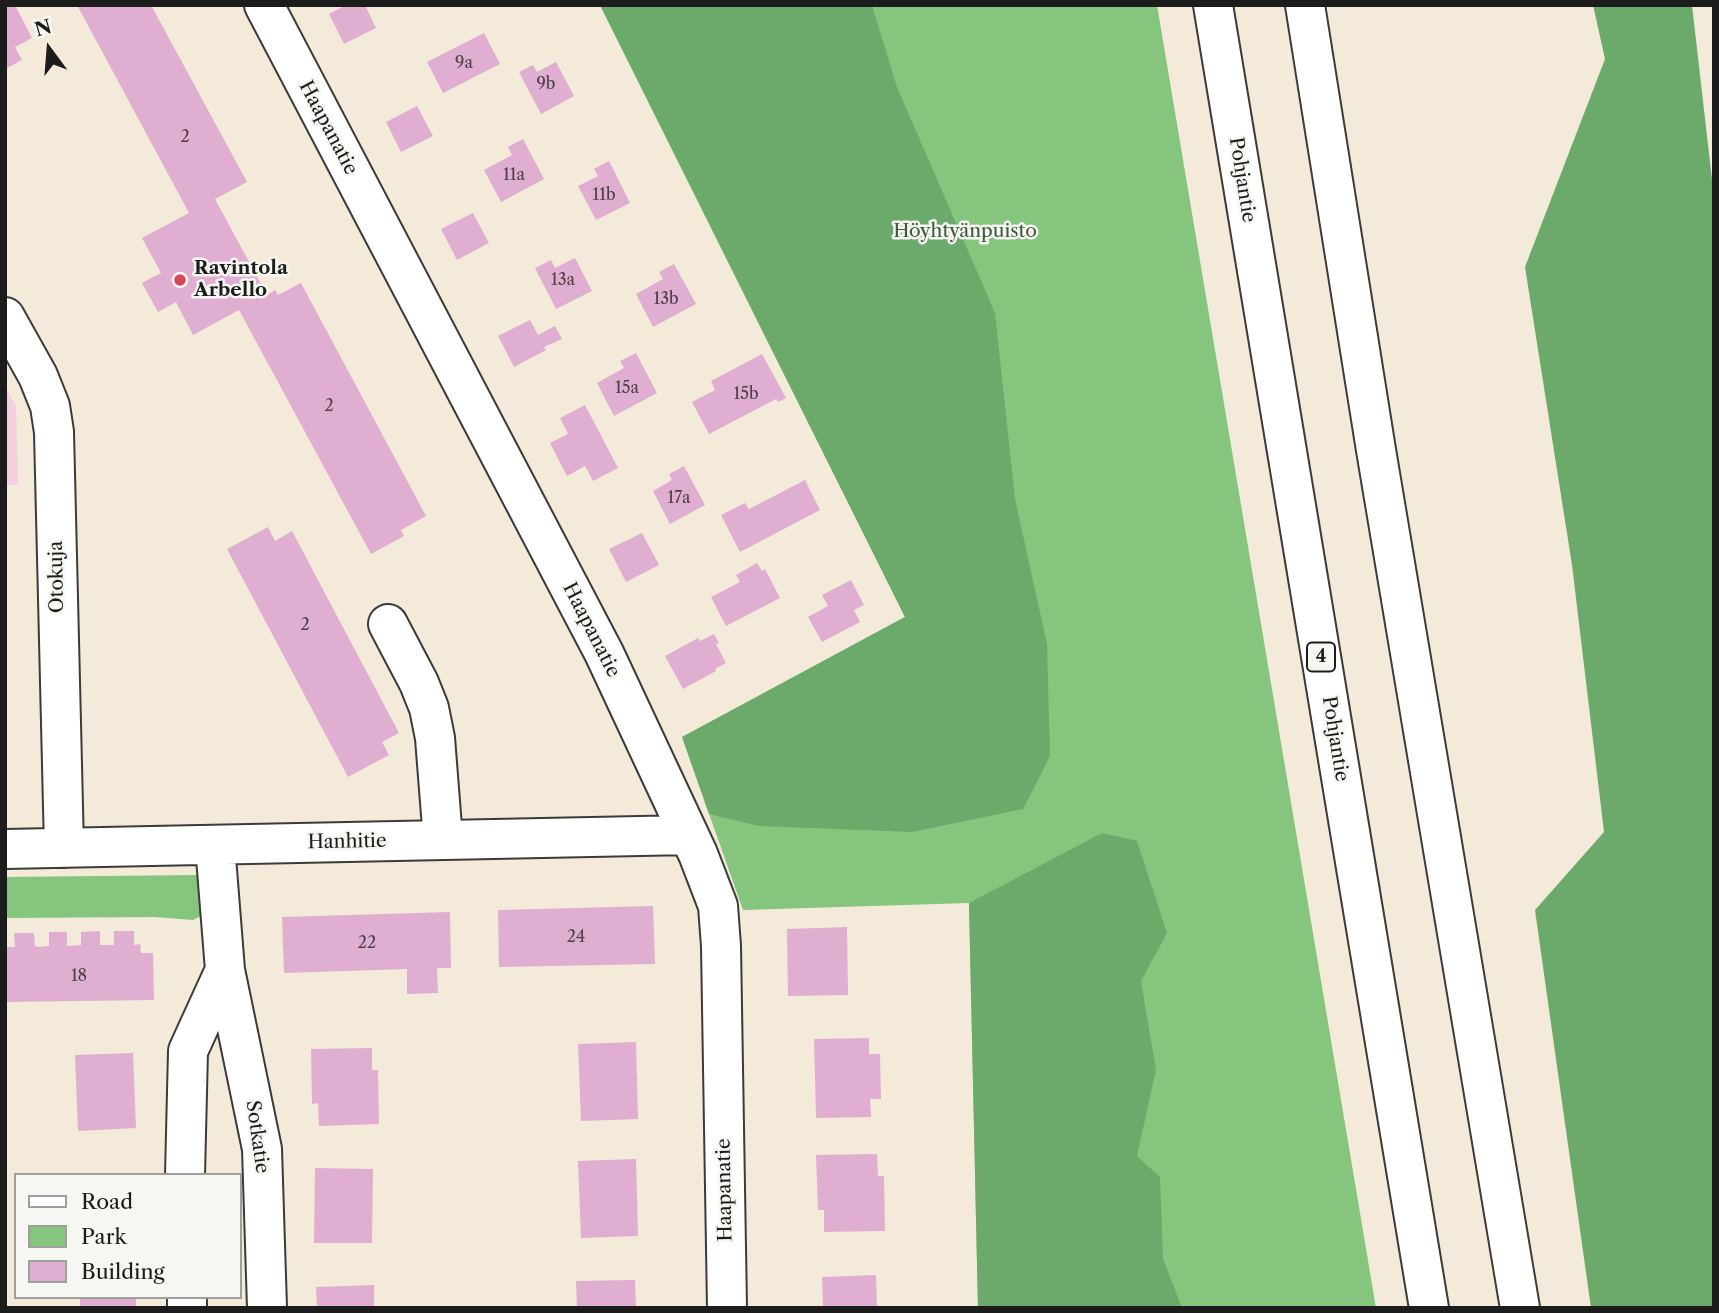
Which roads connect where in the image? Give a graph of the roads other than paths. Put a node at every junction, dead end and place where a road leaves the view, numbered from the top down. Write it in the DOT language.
graph roads {
  1 [pos="264,5"];
  2 [pos="1213,5"];
  3 [pos="1305,5"];
  4 [pos="5,317"];
  5 [pos="388,625"];
  6 [pos="689,835"];
  7 [pos="443,840"];
  8 [pos="215,845"];
  9 [pos="64,848"];
  10 [pos="5,849"];
  11 [pos="225,970"];
  12 [pos="186,1173"];
  13 [pos="267,1308"];
  14 [pos="727,1308"];
  15 [pos="1429,1308"];
  16 [pos="1520,1308"];
  1 -- 6 [label="main road, Haapanatie"];
  2 -- 15 [label="main road, Pohjantie / 4"];
  3 -- 16 [label="main road"];
  4 -- 9 [label="main road, Otokuja"];
  5 -- 7 [label="main road"];
  6 -- 7 [label="main road, Hanhitie"];
  6 -- 14 [label="main road, Haapanatie"];
  7 -- 8 [label="main road, Hanhitie"];
  8 -- 9 [label="main road, Hanhitie"];
  8 -- 11 [label="main road, Sotkatie"];
  9 -- 10 [label="main road, Hanhitie"];
  11 -- 12 [label="main road, Sotkatie"];
  11 -- 13 [label="main road, Sotkatie"];
}
